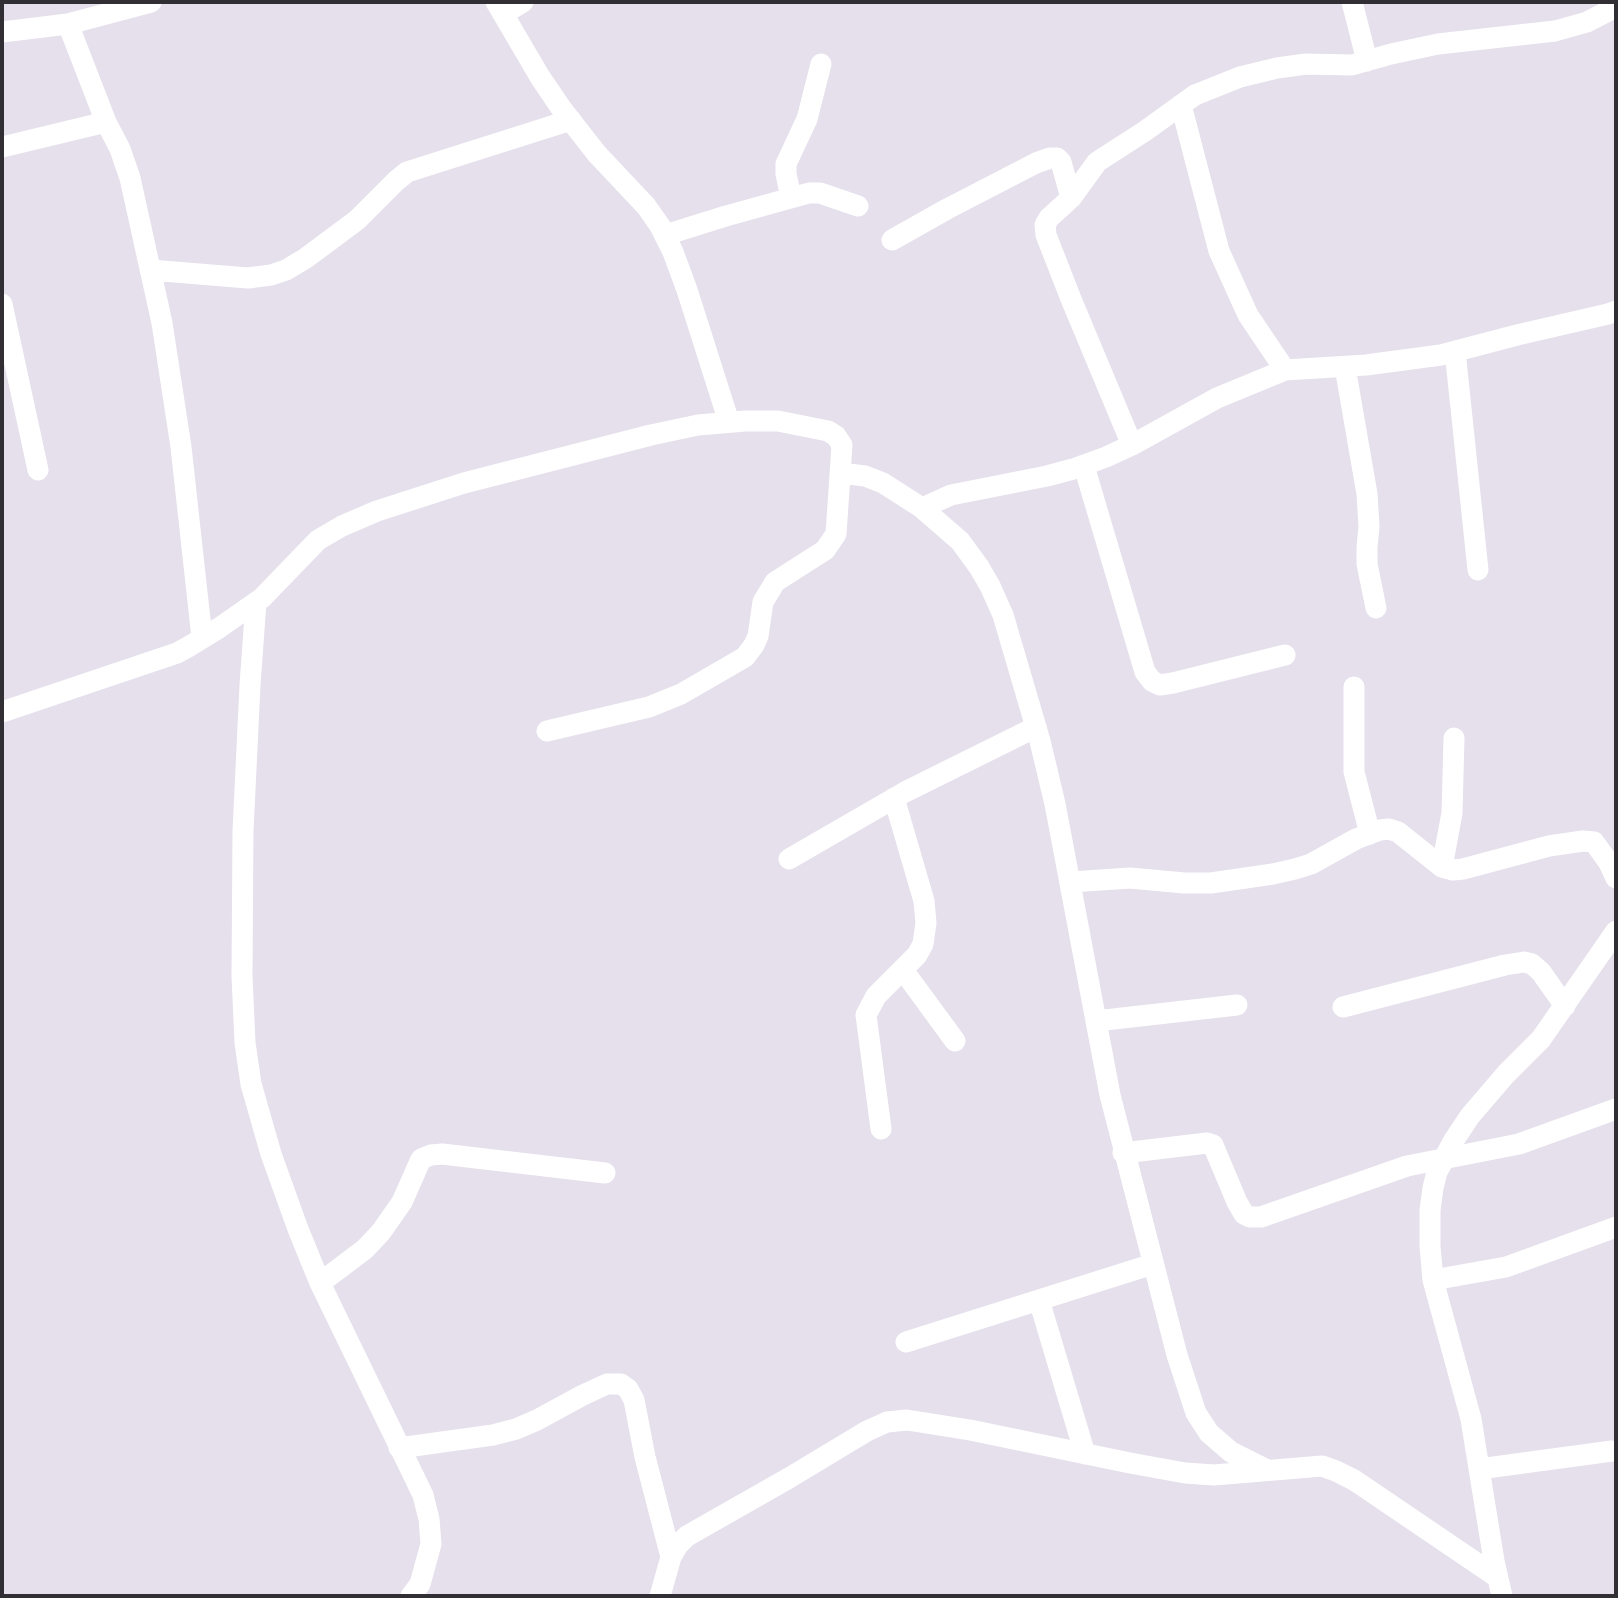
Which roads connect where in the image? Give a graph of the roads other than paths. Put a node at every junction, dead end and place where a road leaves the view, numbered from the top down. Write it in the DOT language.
graph roads {
  1 [pos="151,2"];
  2 [pos="523,2"];
  3 [pos="1352,2"];
  4 [pos="1616,7"];
  5 [pos="499,8"];
  6 [pos="68,24"];
  7 [pos="2,32"];
  8 [pos="1367,61"];
  9 [pos="821,64"];
  10 [pos="1181,105"];
  11 [pos="571,120"];
  12 [pos="106,122"];
  13 [pos="2,147"];
  14 [pos="791,197"];
  15 [pos="1071,198"];
  16 [pos="858,206"];
  17 [pos="665,235"];
  18 [pos="892,240"];
  19 [pos="150,270"];
  20 [pos="2,304"];
  21 [pos="1613,318"];
  22 [pos="1455,351"];
  23 [pos="1345,367"];
  24 [pos="1285,370"];
  25 [pos="729,422"];
  26 [pos="1132,445"];
  27 [pos="1084,466"];
  28 [pos="38,470"];
  29 [pos="840,472"];
  30 [pos="922,508"];
  31 [pos="1478,570"];
  32 [pos="256,602"];
  33 [pos="1376,608"];
  34 [pos="202,638"];
  35 [pos="1285,654"];
  36 [pos="1354,687"];
  37 [pos="2,712"];
  38 [pos="1036,727"];
  39 [pos="547,731"];
  40 [pos="1454,738"];
  41 [pos="894,798"];
  42 [pos="1370,834"];
  43 [pos="789,859"];
  44 [pos="1442,867"];
  45 [pos="1616,878"];
  46 [pos="1071,882"];
  47 [pos="1616,931"];
  48 [pos="903,970"];
  49 [pos="1237,1005"];
  50 [pos="1565,1006"];
  51 [pos="1343,1007"];
  52 [pos="1096,1021"];
  53 [pos="954,1041"];
  54 [pos="1616,1109"];
  55 [pos="881,1129"];
  56 [pos="1124,1153"];
  57 [pos="1445,1157"];
  58 [pos="606,1173"];
  59 [pos="1616,1227"];
  60 [pos="1153,1264"];
  61 [pos="1433,1280"];
  62 [pos="320,1283"];
  63 [pos="1039,1300"];
  64 [pos="906,1342"];
  65 [pos="400,1448"];
  66 [pos="1612,1451"];
  67 [pos="1085,1454"];
  68 [pos="1265,1469"];
  69 [pos="1479,1469"];
  70 [pos="671,1556"];
  71 [pos="1499,1587"];
  72 [pos="411,1596"];
  73 [pos="660,1596"];
  1 -- 6 [label="street"];
  2 -- 5 [label="street"];
  3 -- 8 [label="street"];
  4 -- 8 [label="street"];
  5 -- 11 [label="street"];
  6 -- 7 [label="street"];
  6 -- 12 [label="street"];
  8 -- 10 [label="street"];
  9 -- 14 [label="street"];
  10 -- 15 [label="street"];
  10 -- 24 [label="street"];
  11 -- 17 [label="street"];
  11 -- 19 [label="street"];
  12 -- 13 [label="street"];
  12 -- 19 [label="street"];
  14 -- 16 [label="street"];
  14 -- 17 [label="street"];
  15 -- 18 [label="street"];
  15 -- 26 [label="street"];
  17 -- 25 [label="street"];
  19 -- 34 [label="street"];
  20 -- 28 [label="street"];
  21 -- 22 [label="street"];
  22 -- 23 [label="street"];
  22 -- 31 [label="street"];
  23 -- 24 [label="street"];
  23 -- 33 [label="street"];
  24 -- 26 [label="street"];
  25 -- 29 [label="street"];
  25 -- 32 [label="street"];
  26 -- 27 [label="street"];
  27 -- 30 [label="street"];
  27 -- 35 [label="street"];
  29 -- 30 [label="street"];
  29 -- 39 [label="street"];
  30 -- 38 [label="street"];
  32 -- 34 [label="street"];
  32 -- 62 [label="street"];
  34 -- 37 [label="street"];
  36 -- 42 [label="street"];
  38 -- 41 [label="street"];
  38 -- 46 [label="street"];
  40 -- 44 [label="street"];
  41 -- 43 [label="street"];
  41 -- 48 [label="street"];
  42 -- 44 [label="street"];
  42 -- 46 [label="street"];
  44 -- 45 [label="street"];
  46 -- 52 [label="street"];
  47 -- 50 [label="street"];
  48 -- 53 [label="street"];
  48 -- 55 [label="street"];
  49 -- 52 [label="street"];
  50 -- 51 [label="street"];
  50 -- 57 [label="street"];
  52 -- 56 [label="street"];
  54 -- 57 [label="street"];
  56 -- 57 [label="street"];
  56 -- 60 [label="street"];
  57 -- 61 [label="street"];
  58 -- 62 [label="street"];
  59 -- 61 [label="street"];
  60 -- 63 [label="street"];
  60 -- 68 [label="street"];
  61 -- 69 [label="street"];
  62 -- 65 [label="street"];
  63 -- 64 [label="street"];
  63 -- 67 [label="street"];
  65 -- 70 [label="street"];
  65 -- 72 [label="street"];
  66 -- 69 [label="street"];
  67 -- 68 [label="street"];
  67 -- 70 [label="street"];
  68 -- 71 [label="street"];
  69 -- 71 [label="street"];
  70 -- 73 [label="street"];
}
